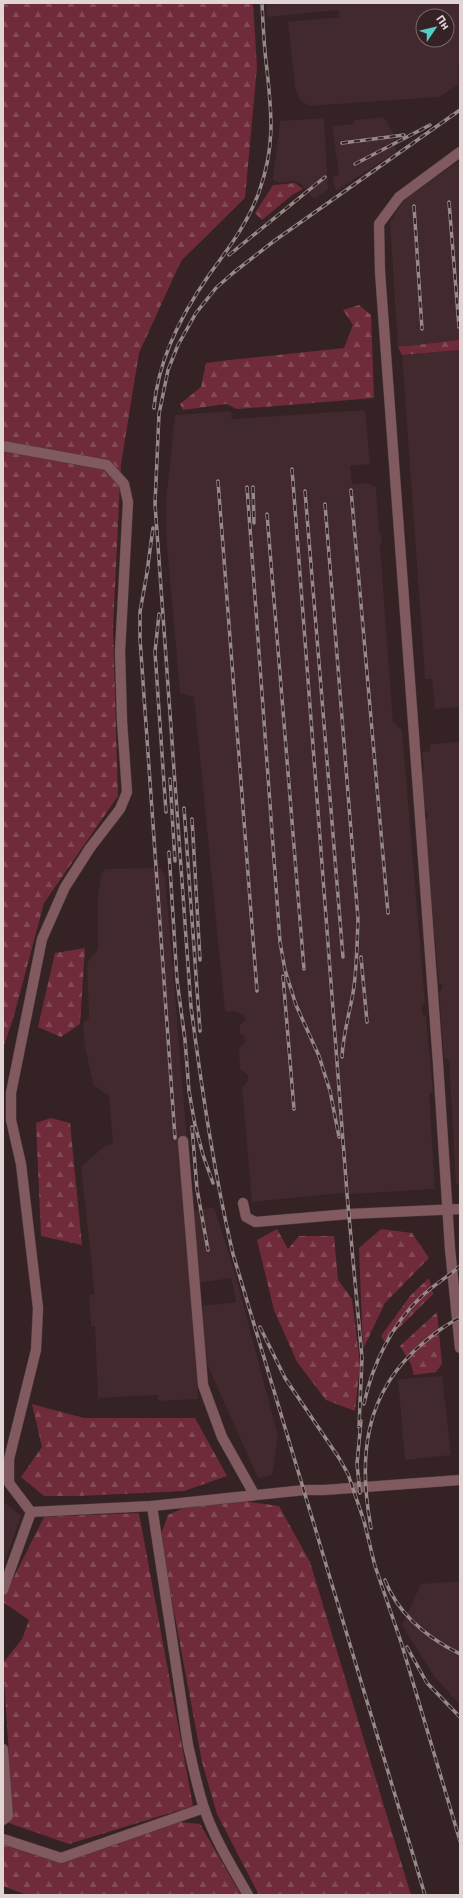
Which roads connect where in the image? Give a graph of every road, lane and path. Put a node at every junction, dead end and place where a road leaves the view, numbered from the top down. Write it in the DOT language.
graph roads {
  1 [pos="460,152"];
  2 [pos="3,446"];
  3 [pos="183,1141"];
  4 [pos="243,1203"];
  5 [pos="460,1209"];
  6 [pos="448,1210"];
  7 [pos="460,1348"];
  8 [pos="460,1480"];
  9 [pos="254,1494"];
  10 [pos="152,1506"];
  11 [pos="31,1512"];
  12 [pos="3,1590"];
  13 [pos="3,1749"];
  14 [pos="204,1808"];
  15 [pos="3,1820"];
  16 [pos="3,1839"];
  17 [pos="248,1895"];
  1 -- 6 [label="street"];
  2 -- 11 [label="street"];
  3 -- 9 [label="street"];
  4 -- 6 [label="street"];
  5 -- 6 [label="street"];
  6 -- 7 [label="street"];
  8 -- 9 [label="street"];
  9 -- 10 [label="street"];
  10 -- 11 [label="street"];
  10 -- 14 [label="street"];
  11 -- 12 [label="street"];
  13 -- 15 [label="street"];
  14 -- 16 [label="street"];
  14 -- 17 [label="street"];
}
